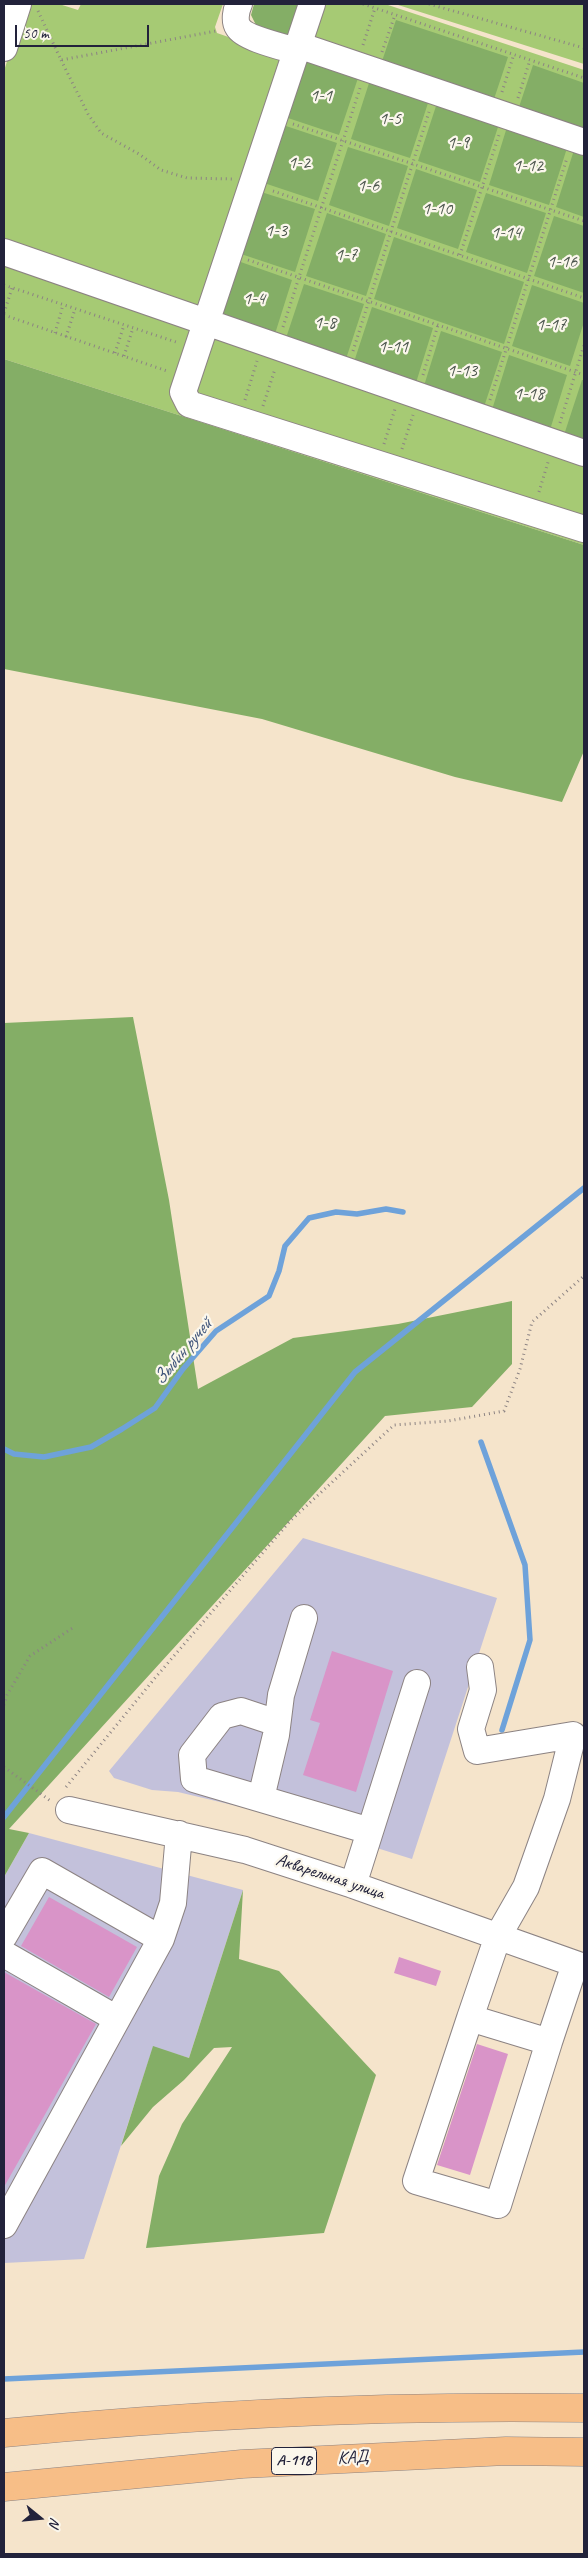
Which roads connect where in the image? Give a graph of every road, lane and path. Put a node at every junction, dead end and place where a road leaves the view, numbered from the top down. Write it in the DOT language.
graph roads {
  1 [pos="27,4"];
  2 [pos="312,4"];
  3 [pos="363,4"];
  4 [pos="429,4"];
  5 [pos="375,8"];
  6 [pos="238,15"];
  7 [pos="394,15"];
  8 [pos="4,48"];
  9 [pos="297,48"];
  10 [pos="584,48"];
  11 [pos="514,54"];
  12 [pos="62,60"];
  13 [pos="530,60"];
  14 [pos="366,68"];
  15 [pos="584,78"];
  16 [pos="436,92"];
  17 [pos="504,115"];
  18 [pos="273,117"];
  19 [pos="343,140"];
  20 [pos="579,140"];
  21 [pos="413,164"];
  22 [pos="252,183"];
  23 [pos="483,187"];
  24 [pos="322,207"];
  25 [pos="551,210"];
  26 [pos="584,221"];
  27 [pos="391,231"];
  28 [pos="4,252"];
  29 [pos="228,254"];
  30 [pos="460,255"];
  31 [pos="299,278"];
  32 [pos="529,279"];
  33 [pos="4,285"];
  34 [pos="12,288"];
  35 [pos="584,298"];
  36 [pos="369,301"];
  37 [pos="63,305"];
  38 [pos="75,309"];
  39 [pos="4,314"];
  40 [pos="206,322"];
  41 [pos="124,325"];
  42 [pos="438,325"];
  43 [pos="133,328"];
  44 [pos="54,333"];
  45 [pos="66,336"];
  46 [pos="181,344"];
  47 [pos="584,345"];
  48 [pos="274,346"];
  49 [pos="506,349"];
  50 [pos="115,353"];
  51 [pos="124,356"];
  52 [pos="346,371"];
  53 [pos="172,372"];
  54 [pos="576,372"];
  55 [pos="584,375"];
  56 [pos="412,394"];
  57 [pos="484,418"];
  58 [pos="248,423"];
  59 [pos="554,442"];
  60 [pos="584,453"];
  61 [pos="387,466"];
  62 [pos="532,512"];
  63 [pos="584,529"];
  64 [pos="584,1276"];
  65 [pos="304,1618"];
  66 [pos="74,1627"];
  67 [pos="480,1668"];
  68 [pos="417,1683"];
  69 [pos="4,1705"];
  70 [pos="277,1723"];
  71 [pos="4,1767"];
  72 [pos="68,1798"];
  73 [pos="261,1798"];
  74 [pos="370,1831"];
  75 [pos="179,1834"];
  76 [pos="353,1884"];
  77 [pos="4,1936"];
  78 [pos="498,1936"];
  79 [pos="161,1939"];
  80 [pos="4,1954"];
  81 [pos="580,1965"];
  82 [pos="470,2018"];
  83 [pos="117,2019"];
  84 [pos="549,2042"];
  85 [pos="4,2225"];
  86 [pos="584,2408"];
  87 [pos="4,2433"];
  88 [pos="584,2452"];
  89 [pos="4,2487"];
  1 -- 8 [label="street"];
  1 -- 12 [label="path"];
  2 -- 9 [label="street"];
  3 -- 5 [label="path"];
  4 -- 10 [label="path"];
  5 -- 7 [label="path"];
  5 -- 14 [label="path"];
  6 -- 9 [label="street"];
  6 -- 12 [label="path"];
  7 -- 11 [label="path"];
  7 -- 14 [label="path"];
  9 -- 14 [label="street"];
  9 -- 18 [label="street"];
  11 -- 13 [label="path"];
  11 -- 17 [label="path"];
  12 -- 22 [label="path"];
  13 -- 15 [label="path"];
  13 -- 17 [label="path"];
  14 -- 16 [label="street"];
  14 -- 19 [label="path"];
  16 -- 17 [label="street"];
  16 -- 21 [label="path"];
  17 -- 20 [label="street"];
  17 -- 23 [label="path"];
  18 -- 19 [label="path"];
  18 -- 22 [label="street"];
  19 -- 21 [label="path"];
  19 -- 24 [label="path"];
  20 -- 25 [label="path"];
  21 -- 23 [label="path"];
  21 -- 27 [label="path"];
  22 -- 24 [label="path"];
  22 -- 29 [label="street"];
  23 -- 25 [label="path"];
  23 -- 30 [label="path"];
  24 -- 27 [label="path"];
  24 -- 31 [label="path"];
  25 -- 26 [label="path"];
  25 -- 32 [label="path"];
  27 -- 30 [label="path"];
  27 -- 36 [label="path"];
  28 -- 40 [label="street"];
  29 -- 31 [label="path"];
  29 -- 40 [label="street"];
  30 -- 32 [label="path"];
  31 -- 36 [label="path"];
  31 -- 48 [label="path"];
  32 -- 35 [label="path"];
  32 -- 49 [label="path"];
  33 -- 34 [label="path"];
  34 -- 37 [label="path"];
  34 -- 39 [label="path"];
  36 -- 42 [label="path"];
  36 -- 52 [label="path"];
  37 -- 38 [label="path"];
  37 -- 44 [label="path"];
  38 -- 41 [label="path"];
  38 -- 45 [label="path"];
  39 -- 44 [label="path"];
  40 -- 48 [label="street"];
  40 -- 58 [label="street"];
  41 -- 43 [label="path"];
  41 -- 50 [label="path"];
  42 -- 49 [label="path"];
  42 -- 56 [label="path"];
  43 -- 46 [label="path"];
  43 -- 51 [label="path"];
  44 -- 45 [label="path"];
  45 -- 50 [label="path"];
  47 -- 54 [label="path"];
  48 -- 52 [label="street"];
  48 -- 58 [label="path"];
  48 -- 58 [label="path"];
  49 -- 54 [label="path"];
  49 -- 57 [label="path"];
  50 -- 51 [label="path"];
  51 -- 53 [label="path"];
  52 -- 56 [label="street"];
  54 -- 55 [label="path"];
  54 -- 59 [label="path"];
  56 -- 57 [label="street"];
  56 -- 61 [label="path"];
  56 -- 61 [label="path"];
  57 -- 59 [label="street"];
  58 -- 61 [label="street"];
  59 -- 60 [label="street"];
  59 -- 62 [label="path"];
  61 -- 62 [label="street"];
  62 -- 63 [label="street"];
  64 -- 72 [label="path"];
  65 -- 70 [label="street"];
  66 -- 69 [label="path"];
  67 -- 78 [label="street"];
  68 -- 74 [label="street"];
  70 -- 73 [label="street"];
  70 -- 73 [label="street"];
  71 -- 72 [label="path"];
  72 -- 75 [label="street, Акварельная улица"];
  73 -- 74 [label="street"];
  74 -- 76 [label="street"];
  75 -- 76 [label="street, Акварельная улица"];
  75 -- 79 [label="street"];
  76 -- 78 [label="street, Акварельная улица"];
  77 -- 79 [label="street"];
  78 -- 81 [label="street, Акварельная улица"];
  78 -- 82 [label="street"];
  79 -- 83 [label="street"];
  80 -- 83 [label="street"];
  81 -- 84 [label="street"];
  82 -- 84 [label="street"];
  82 -- 84 [label="street"];
  83 -- 85 [label="street"];
  86 -- 87 [label="highway"];
  88 -- 89 [label="highway, КАД / А-118"];
}
